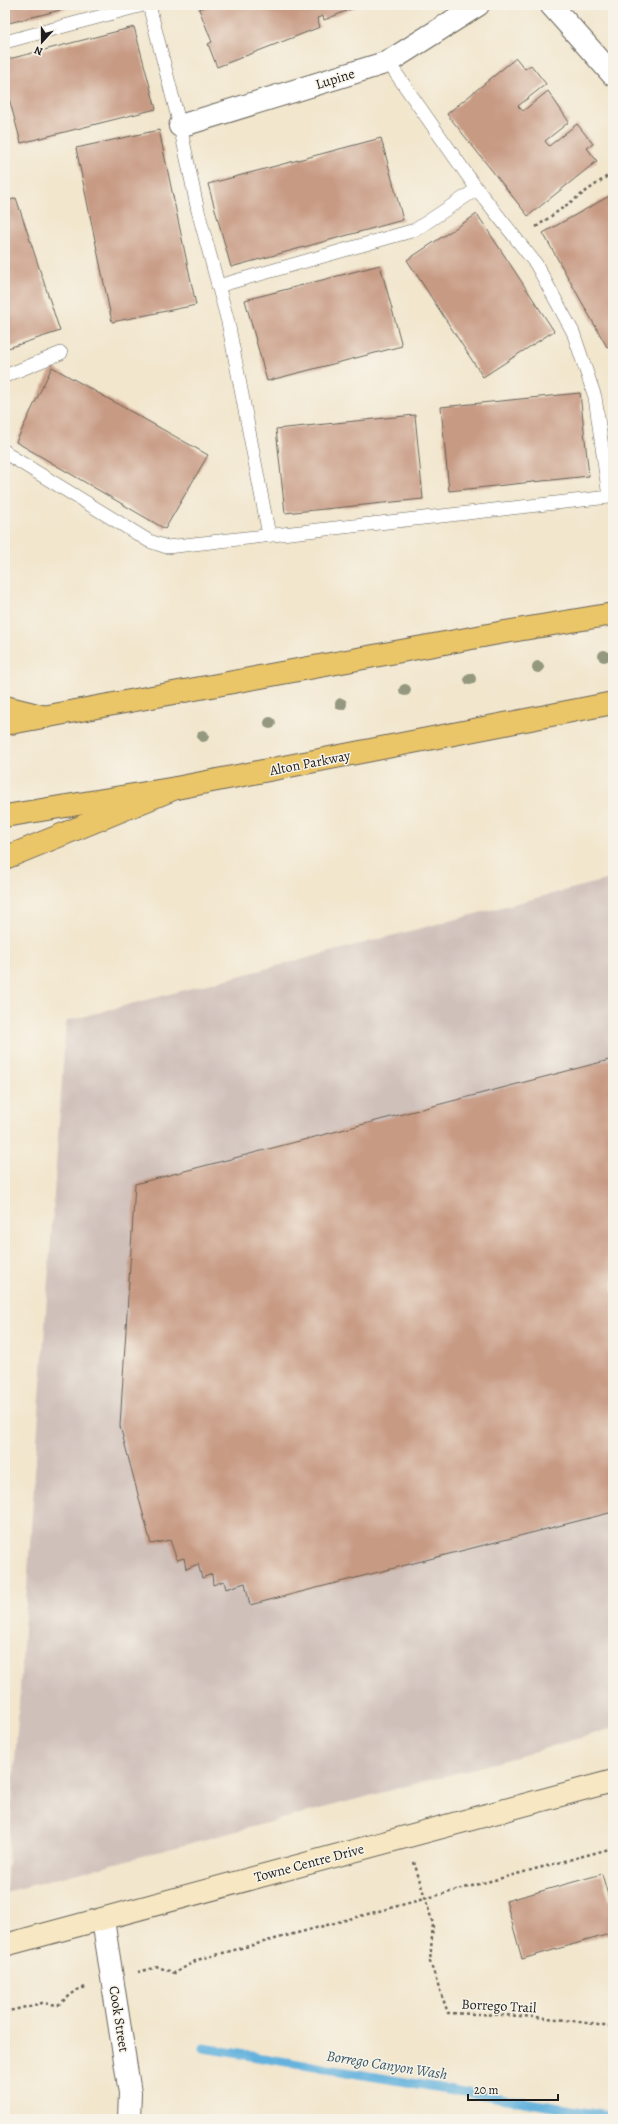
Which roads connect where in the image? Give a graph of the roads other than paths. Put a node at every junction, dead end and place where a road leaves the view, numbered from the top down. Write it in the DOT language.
graph roads {
  1 [pos="143,5"];
  2 [pos="149,5"];
  3 [pos="478,5"];
  4 [pos="551,5"];
  5 [pos="5,42"];
  6 [pos="388,62"];
  7 [pos="613,75"];
  8 [pos="180,126"];
  9 [pos="477,189"];
  10 [pos="218,286"];
  11 [pos="61,354"];
  12 [pos="5,376"];
  13 [pos="5,451"];
  14 [pos="269,535"];
  15 [pos="613,614"];
  16 [pos="613,703"];
  17 [pos="5,707"];
  18 [pos="45,717"];
  19 [pos="5,724"];
  20 [pos="176,788"];
  21 [pos="5,816"];
  22 [pos="5,858"];
  23 [pos="613,1781"];
  24 [pos="103,1920"];
  25 [pos="5,1945"];
  26 [pos="129,2119"];
  1 -- 5 [label="lane"];
  2 -- 8 [label="lane"];
  3 -- 6 [label="street, Lupine"];
  4 -- 7 [label="street"];
  6 -- 8 [label="street, Lupine"];
  6 -- 9 [label="lane"];
  8 -- 10 [label="lane"];
  9 -- 10 [label="lane"];
  9 -- 14 [label="lane"];
  10 -- 14 [label="lane"];
  11 -- 12 [label="lane"];
  13 -- 14 [label="lane"];
  15 -- 18 [label="main road"];
  16 -- 20 [label="main road, Alton Parkway"];
  17 -- 18 [label="main road"];
  18 -- 19 [label="main road"];
  20 -- 21 [label="main road, Alton Parkway"];
  20 -- 22 [label="main road"];
  23 -- 24 [label="street, Towne Centre Drive"];
  24 -- 25 [label="street, Towne Centre Drive"];
  24 -- 26 [label="street, Cook Street"];
}
